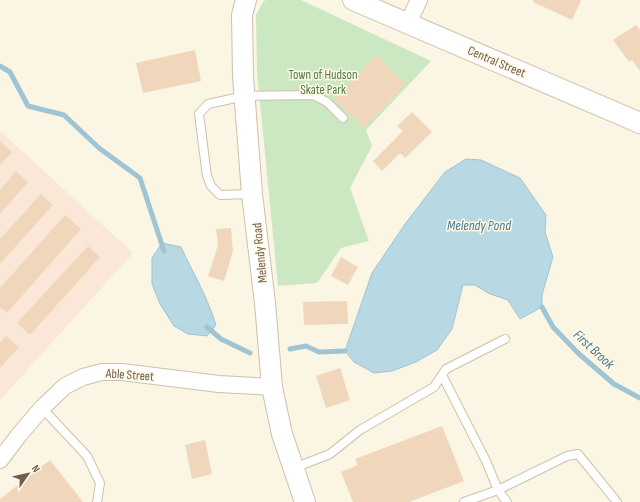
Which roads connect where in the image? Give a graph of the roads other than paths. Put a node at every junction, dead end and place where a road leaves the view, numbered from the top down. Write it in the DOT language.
graph roads {
  1 [pos="246,0"];
  2 [pos="354,0"];
  3 [pos="419,0"];
  4 [pos="408,23"];
  5 [pos="245,96"];
  6 [pos="343,118"];
  7 [pos="640,122"];
  8 [pos="252,194"];
  9 [pos="505,339"];
  10 [pos="442,375"];
  11 [pos="272,387"];
  12 [pos="42,408"];
  13 [pos="0,460"];
  14 [pos="293,469"];
  15 [pos="498,490"];
  16 [pos="97,502"];
  17 [pos="305,502"];
  18 [pos="464,502"];
  19 [pos="507,502"];
  20 [pos="617,502"];
  1 -- 5 [label="street, Melendy Road"];
  2 -- 4 [label="street, Central Street"];
  3 -- 4 [label="street"];
  4 -- 7 [label="street, Central Street"];
  5 -- 6 [label="lane"];
  5 -- 8 [label="street, Melendy Road"];
  5 -- 8 [label="lane"];
  8 -- 11 [label="street, Melendy Road"];
  9 -- 10 [label="lane"];
  10 -- 14 [label="lane"];
  10 -- 15 [label="lane"];
  11 -- 12 [label="street, Able Street"];
  11 -- 14 [label="street, Melendy Road"];
  12 -- 13 [label="street, Able Street"];
  12 -- 16 [label="lane"];
  14 -- 17 [label="street, Melendy Road"];
  15 -- 18 [label="lane"];
  15 -- 19 [label="lane"];
  15 -- 20 [label="lane"];
}
